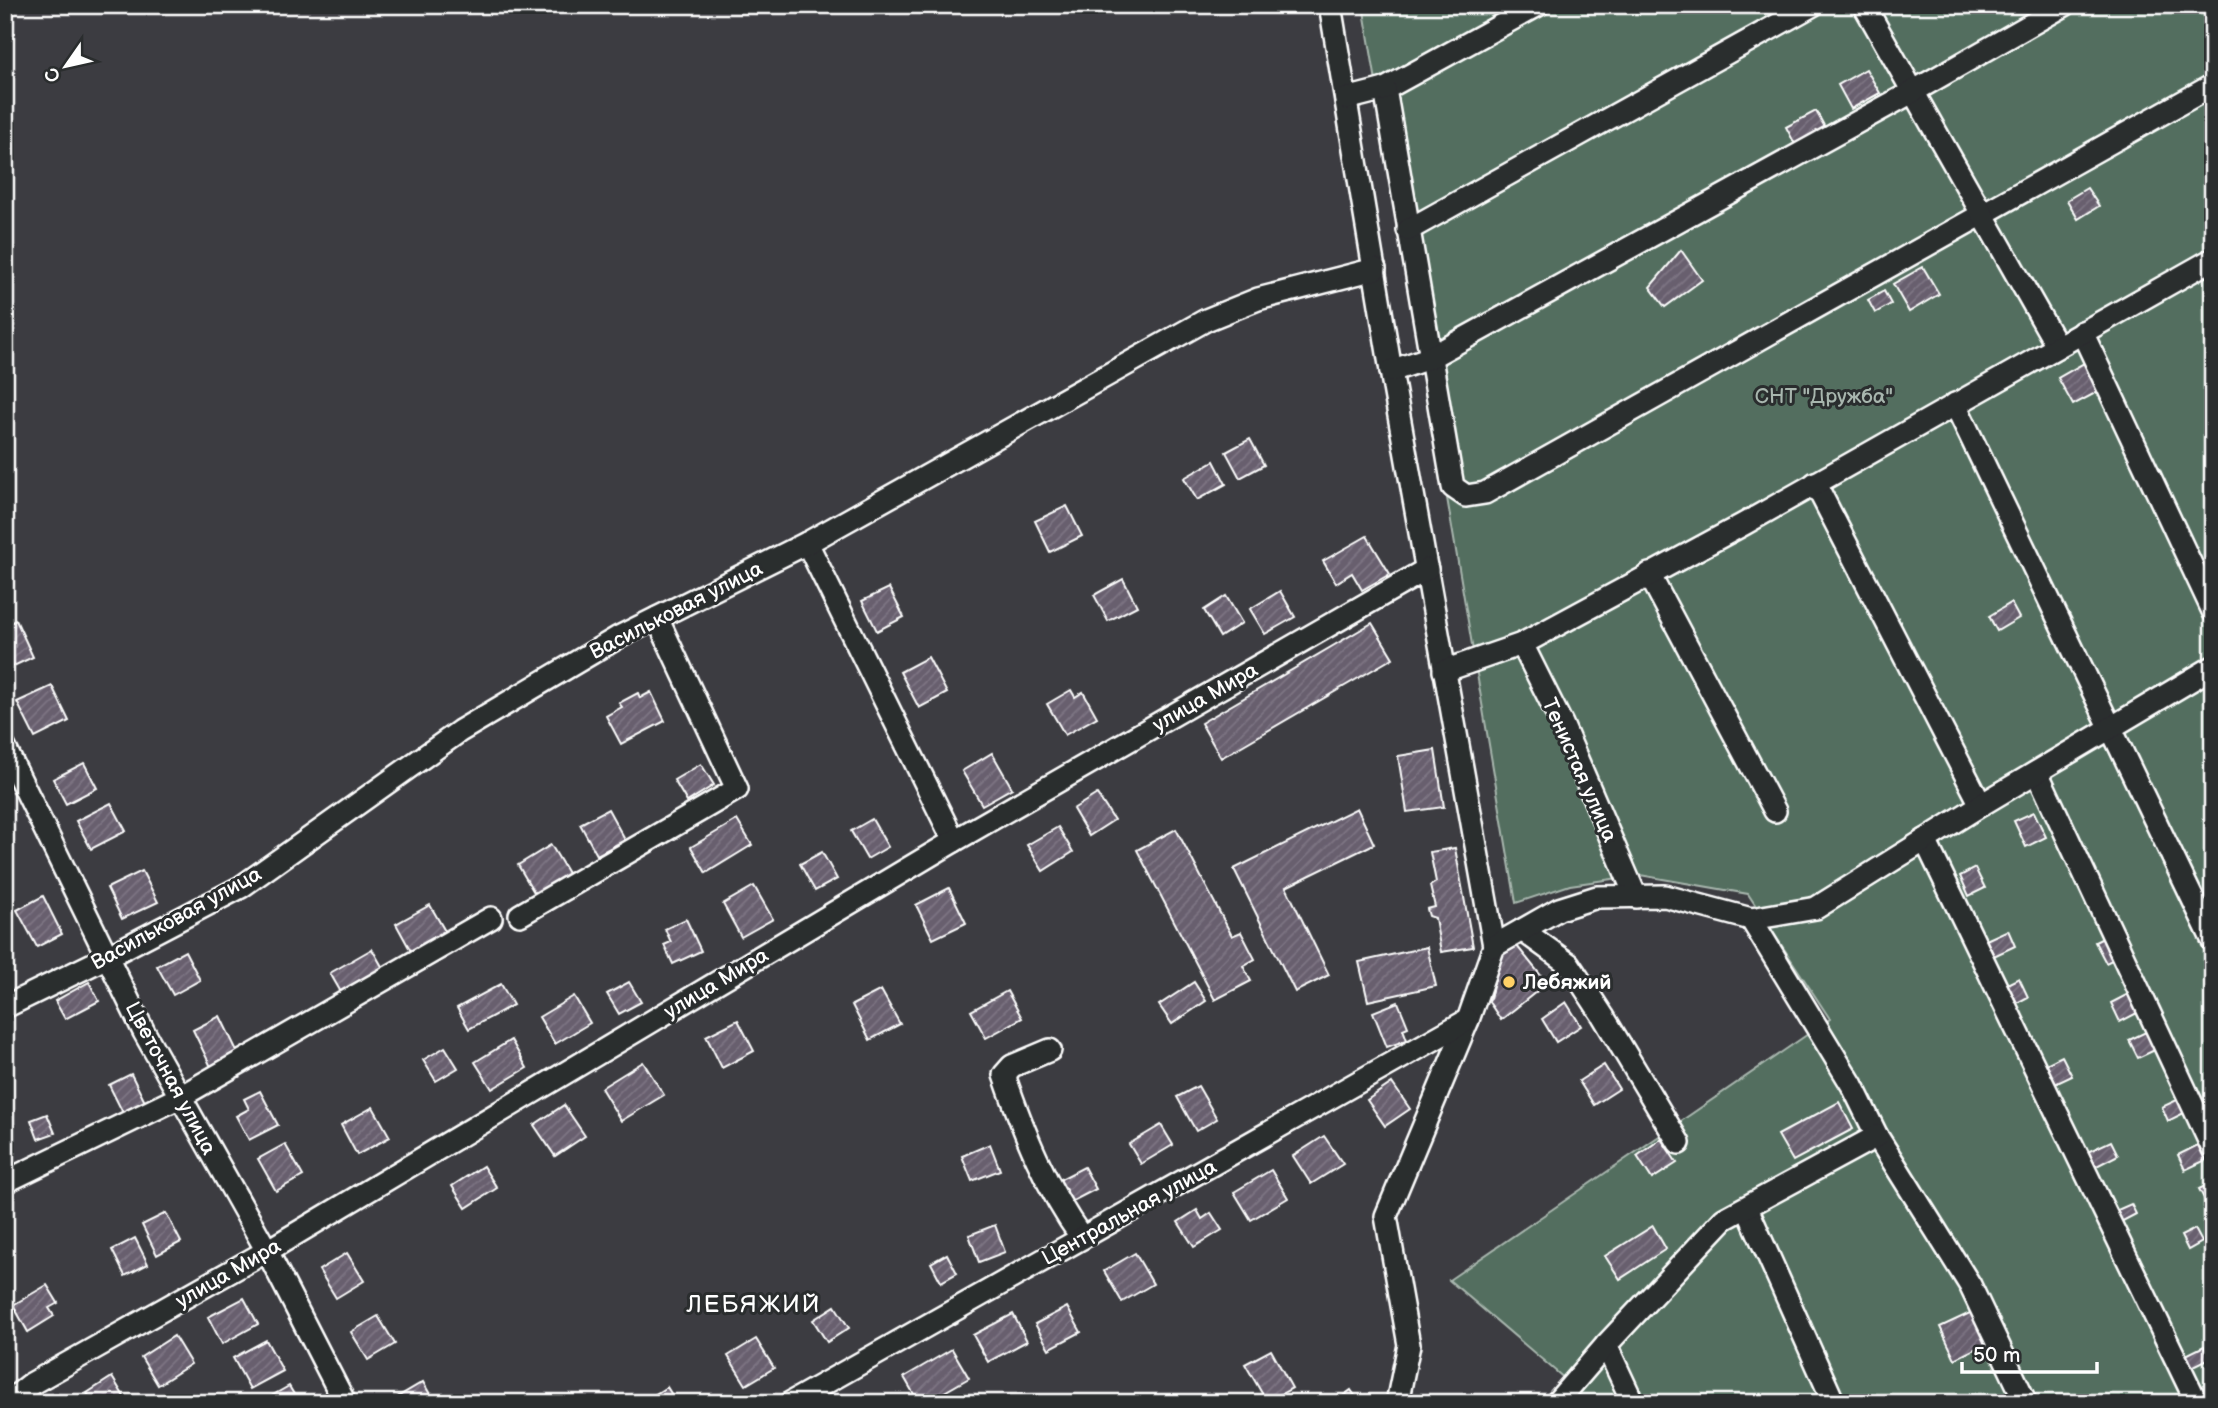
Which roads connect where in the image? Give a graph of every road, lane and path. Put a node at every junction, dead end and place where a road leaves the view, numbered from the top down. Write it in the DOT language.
graph roads {
  1 [pos="1331,5"];
  2 [pos="1538,5"];
  3 [pos="1813,5"];
  4 [pos="1864,5"];
  5 [pos="2065,5"];
  6 [pos="2213,85"];
  7 [pos="1385,89"];
  8 [pos="1914,91"];
  9 [pos="1346,99"];
  10 [pos="1984,215"];
  11 [pos="1408,230"];
  12 [pos="2210,268"];
  13 [pos="1375,269"];
  14 [pos="2082,332"];
  15 [pos="2057,346"];
  16 [pos="1429,358"];
  17 [pos="1391,371"];
  18 [pos="1955,404"];
  19 [pos="1815,483"];
  20 [pos="807,543"];
  21 [pos="1427,569"];
  22 [pos="1649,574"];
  23 [pos="2213,611"];
  24 [pos="657,618"];
  25 [pos="1522,644"];
  26 [pos="2213,667"];
  27 [pos="1444,671"];
  28 [pos="2110,728"];
  29 [pos="5,748"];
  30 [pos="2037,772"];
  31 [pos="1981,804"];
  32 [pos="1775,811"];
  33 [pos="1924,840"];
  34 [pos="954,841"];
  35 [pos="1636,897"];
  36 [pos="520,915"];
  37 [pos="491,918"];
  38 [pos="1751,919"];
  39 [pos="1522,930"];
  40 [pos="2213,941"];
  41 [pos="1493,946"];
  42 [pos="107,957"];
  43 [pos="5,1007"];
  44 [pos="1468,1020"];
  45 [pos="1049,1050"];
  46 [pos="180,1097"];
  47 [pos="1877,1136"];
  48 [pos="1679,1143"];
  49 [pos="2213,1149"];
  50 [pos="5,1182"];
  51 [pos="1747,1208"];
  52 [pos="1082,1238"];
  53 [pos="267,1251"];
  54 [pos="1606,1345"];
  55 [pos="7,1403"];
  56 [pos="345,1403"];
  57 [pos="790,1403"];
  58 [pos="1398,1403"];
  59 [pos="1556,1403"];
  60 [pos="1633,1403"];
  61 [pos="1834,1403"];
  62 [pos="2026,1403"];
  63 [pos="2197,1403"];
  1 -- 9 [label="street"];
  2 -- 7 [label="street"];
  3 -- 11 [label="street"];
  4 -- 8 [label="street"];
  5 -- 8 [label="street"];
  6 -- 10 [label="street"];
  7 -- 9 [label="street"];
  7 -- 11 [label="street"];
  8 -- 10 [label="street"];
  8 -- 16 [label="street"];
  9 -- 13 [label="street"];
  10 -- 15 [label="street"];
  10 -- 16 [label="street"];
  11 -- 16 [label="street"];
  12 -- 14 [label="street"];
  13 -- 17 [label="street"];
  13 -- 20 [label="street, Васильковая улица"];
  14 -- 15 [label="street"];
  14 -- 23 [label="street"];
  15 -- 18 [label="street"];
  16 -- 17 [label="street"];
  17 -- 21 [label="street"];
  18 -- 19 [label="street"];
  18 -- 28 [label="street"];
  19 -- 22 [label="street"];
  19 -- 31 [label="street"];
  20 -- 24 [label="street, Васильковая улица"];
  20 -- 34 [label="street"];
  21 -- 27 [label="street"];
  21 -- 34 [label="street, улица Мира"];
  22 -- 25 [label="street"];
  22 -- 32 [label="street"];
  24 -- 36 [label="street"];
  24 -- 42 [label="street, Васильковая улица"];
  25 -- 27 [label="street"];
  25 -- 35 [label="street, Тенистая улица"];
  26 -- 28 [label="street"];
  27 -- 41 [label="street"];
  28 -- 30 [label="street"];
  28 -- 40 [label="street"];
  29 -- 42 [label="street, Цветочная улица"];
  30 -- 31 [label="street"];
  30 -- 49 [label="street"];
  31 -- 33 [label="street"];
  33 -- 38 [label="street"];
  33 -- 63 [label="street"];
  34 -- 53 [label="street, улица Мира"];
  35 -- 38 [label="street"];
  35 -- 39 [label="street"];
  37 -- 46 [label="street"];
  38 -- 47 [label="street"];
  39 -- 41 [label="street"];
  39 -- 48 [label="street"];
  41 -- 44 [label="street"];
  42 -- 43 [label="street, Васильковая улица"];
  42 -- 46 [label="street, Цветочная улица"];
  44 -- 52 [label="street, Центральная улица"];
  44 -- 58 [label="street"];
  45 -- 52 [label="street"];
  46 -- 50 [label="street"];
  46 -- 53 [label="street, Цветочная улица"];
  47 -- 51 [label="street"];
  47 -- 62 [label="street"];
  51 -- 54 [label="street"];
  51 -- 61 [label="street"];
  52 -- 57 [label="street, Центральная улица"];
  53 -- 55 [label="street, улица Мира"];
  53 -- 56 [label="street, Цветочная улица"];
  54 -- 59 [label="street"];
  54 -- 60 [label="street"];
}
